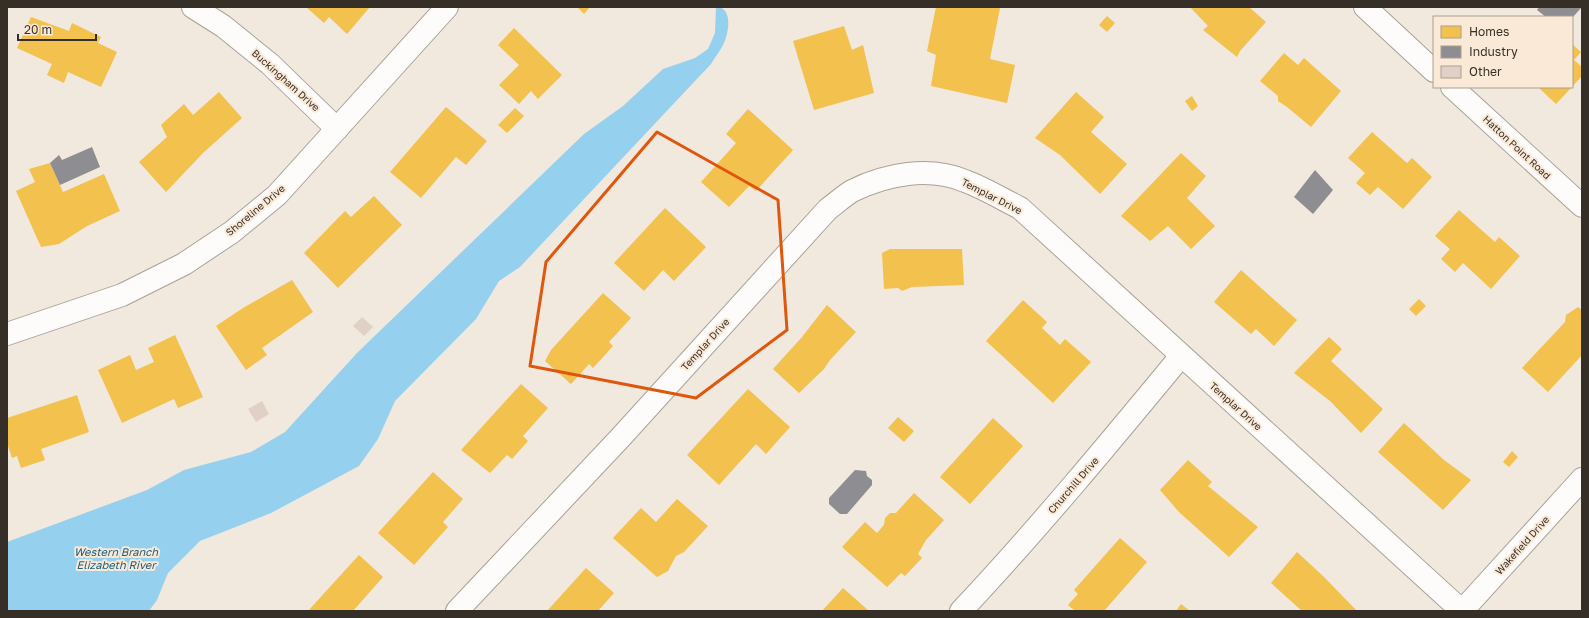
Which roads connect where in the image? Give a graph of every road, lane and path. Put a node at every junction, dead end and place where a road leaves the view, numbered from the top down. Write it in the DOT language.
graph roads {
  1 [pos="193,7"];
  2 [pos="447,7"];
  3 [pos="1372,10"];
  4 [pos="1433,70"];
  5 [pos="1453,88"];
  6 [pos="337,128"];
  7 [pos="1582,206"];
  8 [pos="7,334"];
  9 [pos="1181,356"];
  10 [pos="1582,479"];
  11 [pos="457,611"];
  12 [pos="961,611"];
  13 [pos="1462,611"];
  1 -- 6 [label="street, Buckingham Drive"];
  2 -- 6 [label="street, Shoreline Drive"];
  3 -- 4 [label="street"];
  5 -- 7 [label="street, Hatton Point Road"];
  6 -- 8 [label="street, Shoreline Drive"];
  9 -- 11 [label="street, Templar Drive"];
  9 -- 12 [label="street, Churchill Drive"];
  9 -- 13 [label="street, Templar Drive"];
  10 -- 13 [label="street, Wakefield Drive"];
}
